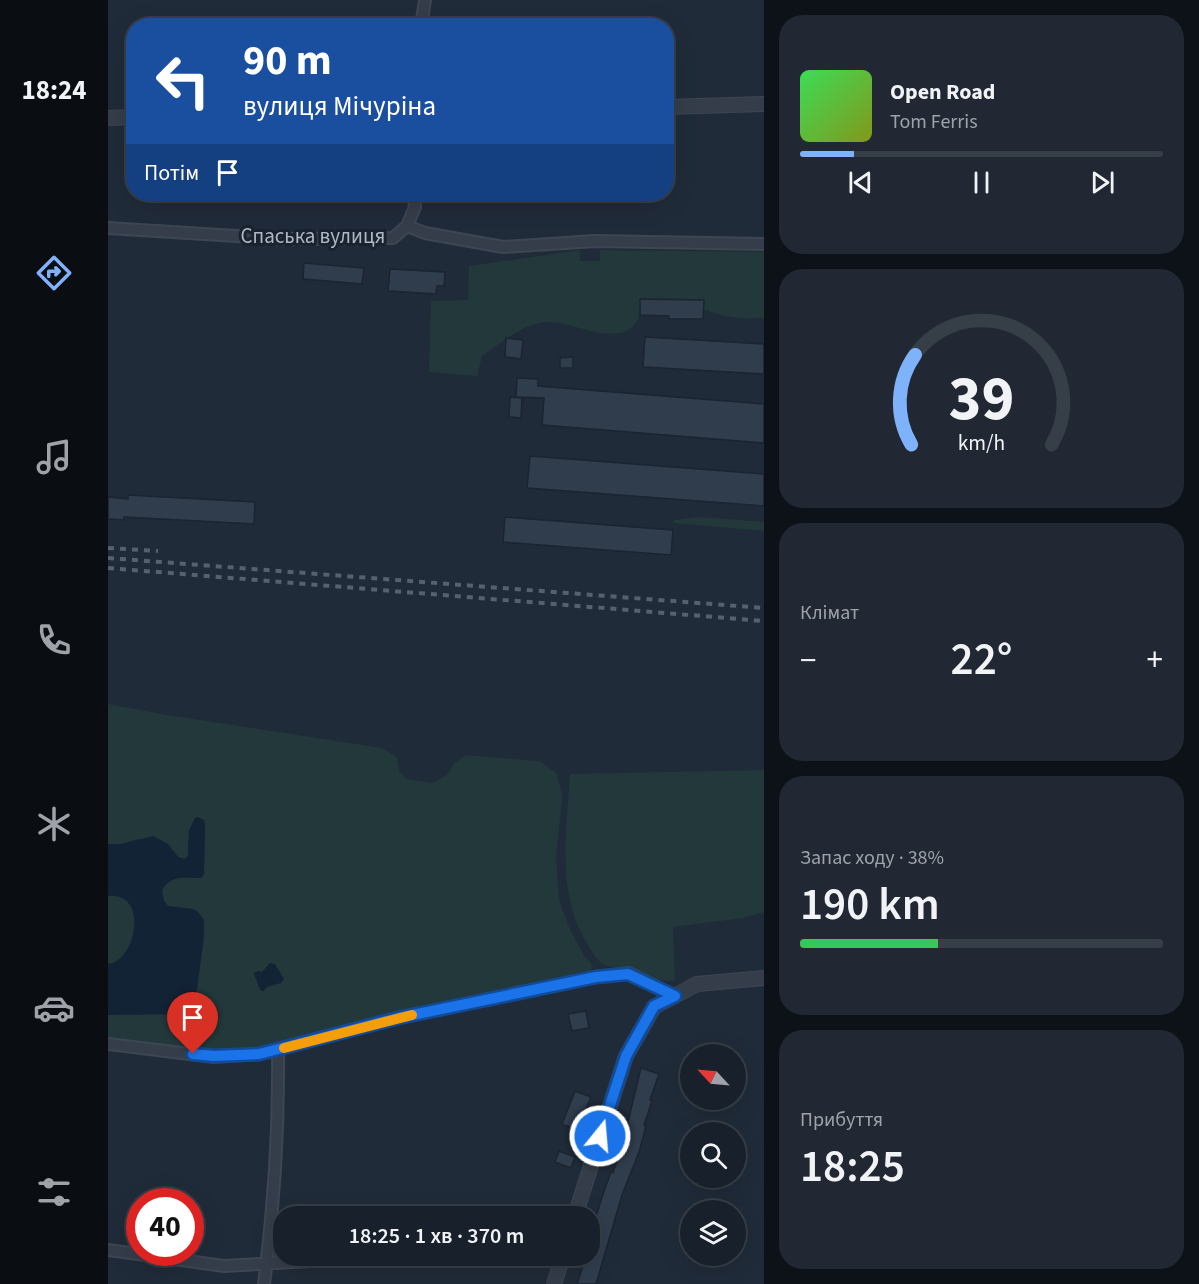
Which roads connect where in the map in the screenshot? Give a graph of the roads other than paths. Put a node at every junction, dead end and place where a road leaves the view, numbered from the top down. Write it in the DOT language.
graph roads {
  1 [pos="425,0"];
  2 [pos="423,18"];
  3 [pos="764,104"];
  4 [pos="674,107"];
  5 [pos="126,117"];
  6 [pos="108,118"];
  7 [pos="415,201"];
  8 [pos="406,226"];
  9 [pos="108,228"];
  10 [pos="764,244"];
  11 [pos="764,978"];
  12 [pos="675,996"];
  13 [pos="108,1044"];
  14 [pos="278,1050"];
  15 [pos="578,1206"];
  16 [pos="108,1250"];
  17 [pos="266,1264"];
  18 [pos="273,1264"];
  19 [pos="560,1266"];
  20 [pos="264,1284"];
  21 [pos="554,1284"];
  1 -- 2 [label="street"];
  3 -- 4 [label="street"];
  5 -- 6 [label="street"];
  7 -- 8 [label="street"];
  8 -- 9 [label="street, Спаська вулиця"];
  8 -- 10 [label="street, Спаська вулиця"];
  11 -- 12 [label="street"];
  12 -- 14 [label="street"];
  12 -- 15 [label="street"];
  13 -- 14 [label="street"];
  14 -- 17 [label="street"];
  16 -- 17 [label="street"];
  17 -- 18 [label="street"];
  17 -- 20 [label="street"];
  19 -- 21 [label="street"];
}
